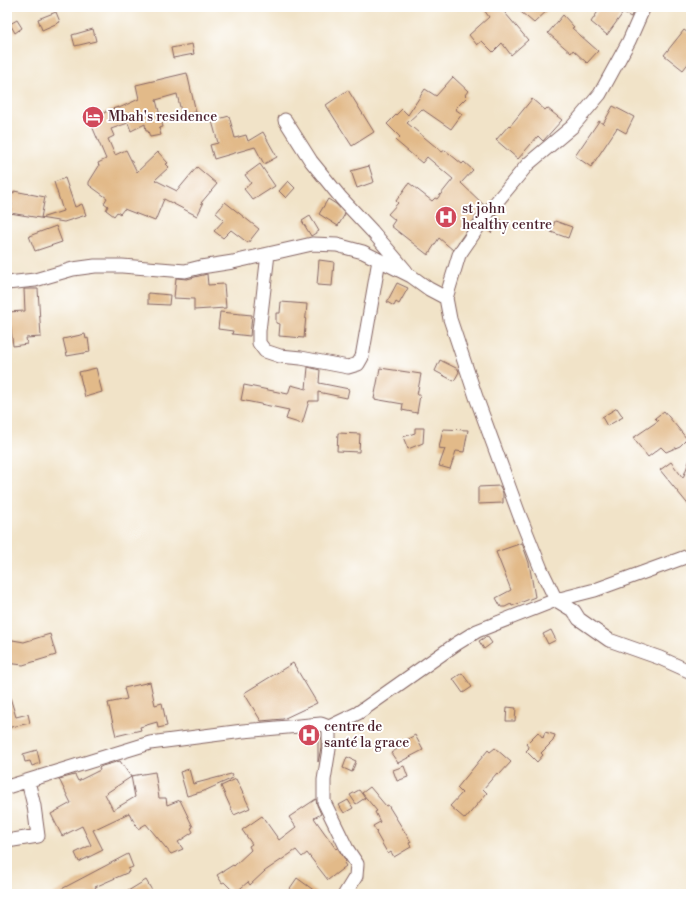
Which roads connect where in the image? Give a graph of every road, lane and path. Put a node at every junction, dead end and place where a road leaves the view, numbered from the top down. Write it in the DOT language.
graph roads {
  1 [pos="644,7"];
  2 [pos="285,120"];
  3 [pos="268,254"];
  4 [pos="379,260"];
  5 [pos="411,276"];
  6 [pos="7,283"];
  7 [pos="446,298"];
  8 [pos="691,555"];
  9 [pos="556,600"];
  10 [pos="691,672"];
  11 [pos="329,727"];
  12 [pos="28,781"];
  13 [pos="7,787"];
  14 [pos="7,841"];
  15 [pos="345,894"];
  1 -- 7 [label="street"];
  2 -- 5 [label="street"];
  3 -- 4 [label="street"];
  3 -- 4 [label="street"];
  3 -- 6 [label="street"];
  4 -- 5 [label="street"];
  5 -- 7 [label="street"];
  7 -- 9 [label="street"];
  8 -- 9 [label="street"];
  9 -- 10 [label="street"];
  9 -- 11 [label="street"];
  11 -- 12 [label="street"];
  11 -- 15 [label="street"];
  12 -- 13 [label="street"];
  12 -- 14 [label="street"];
}
